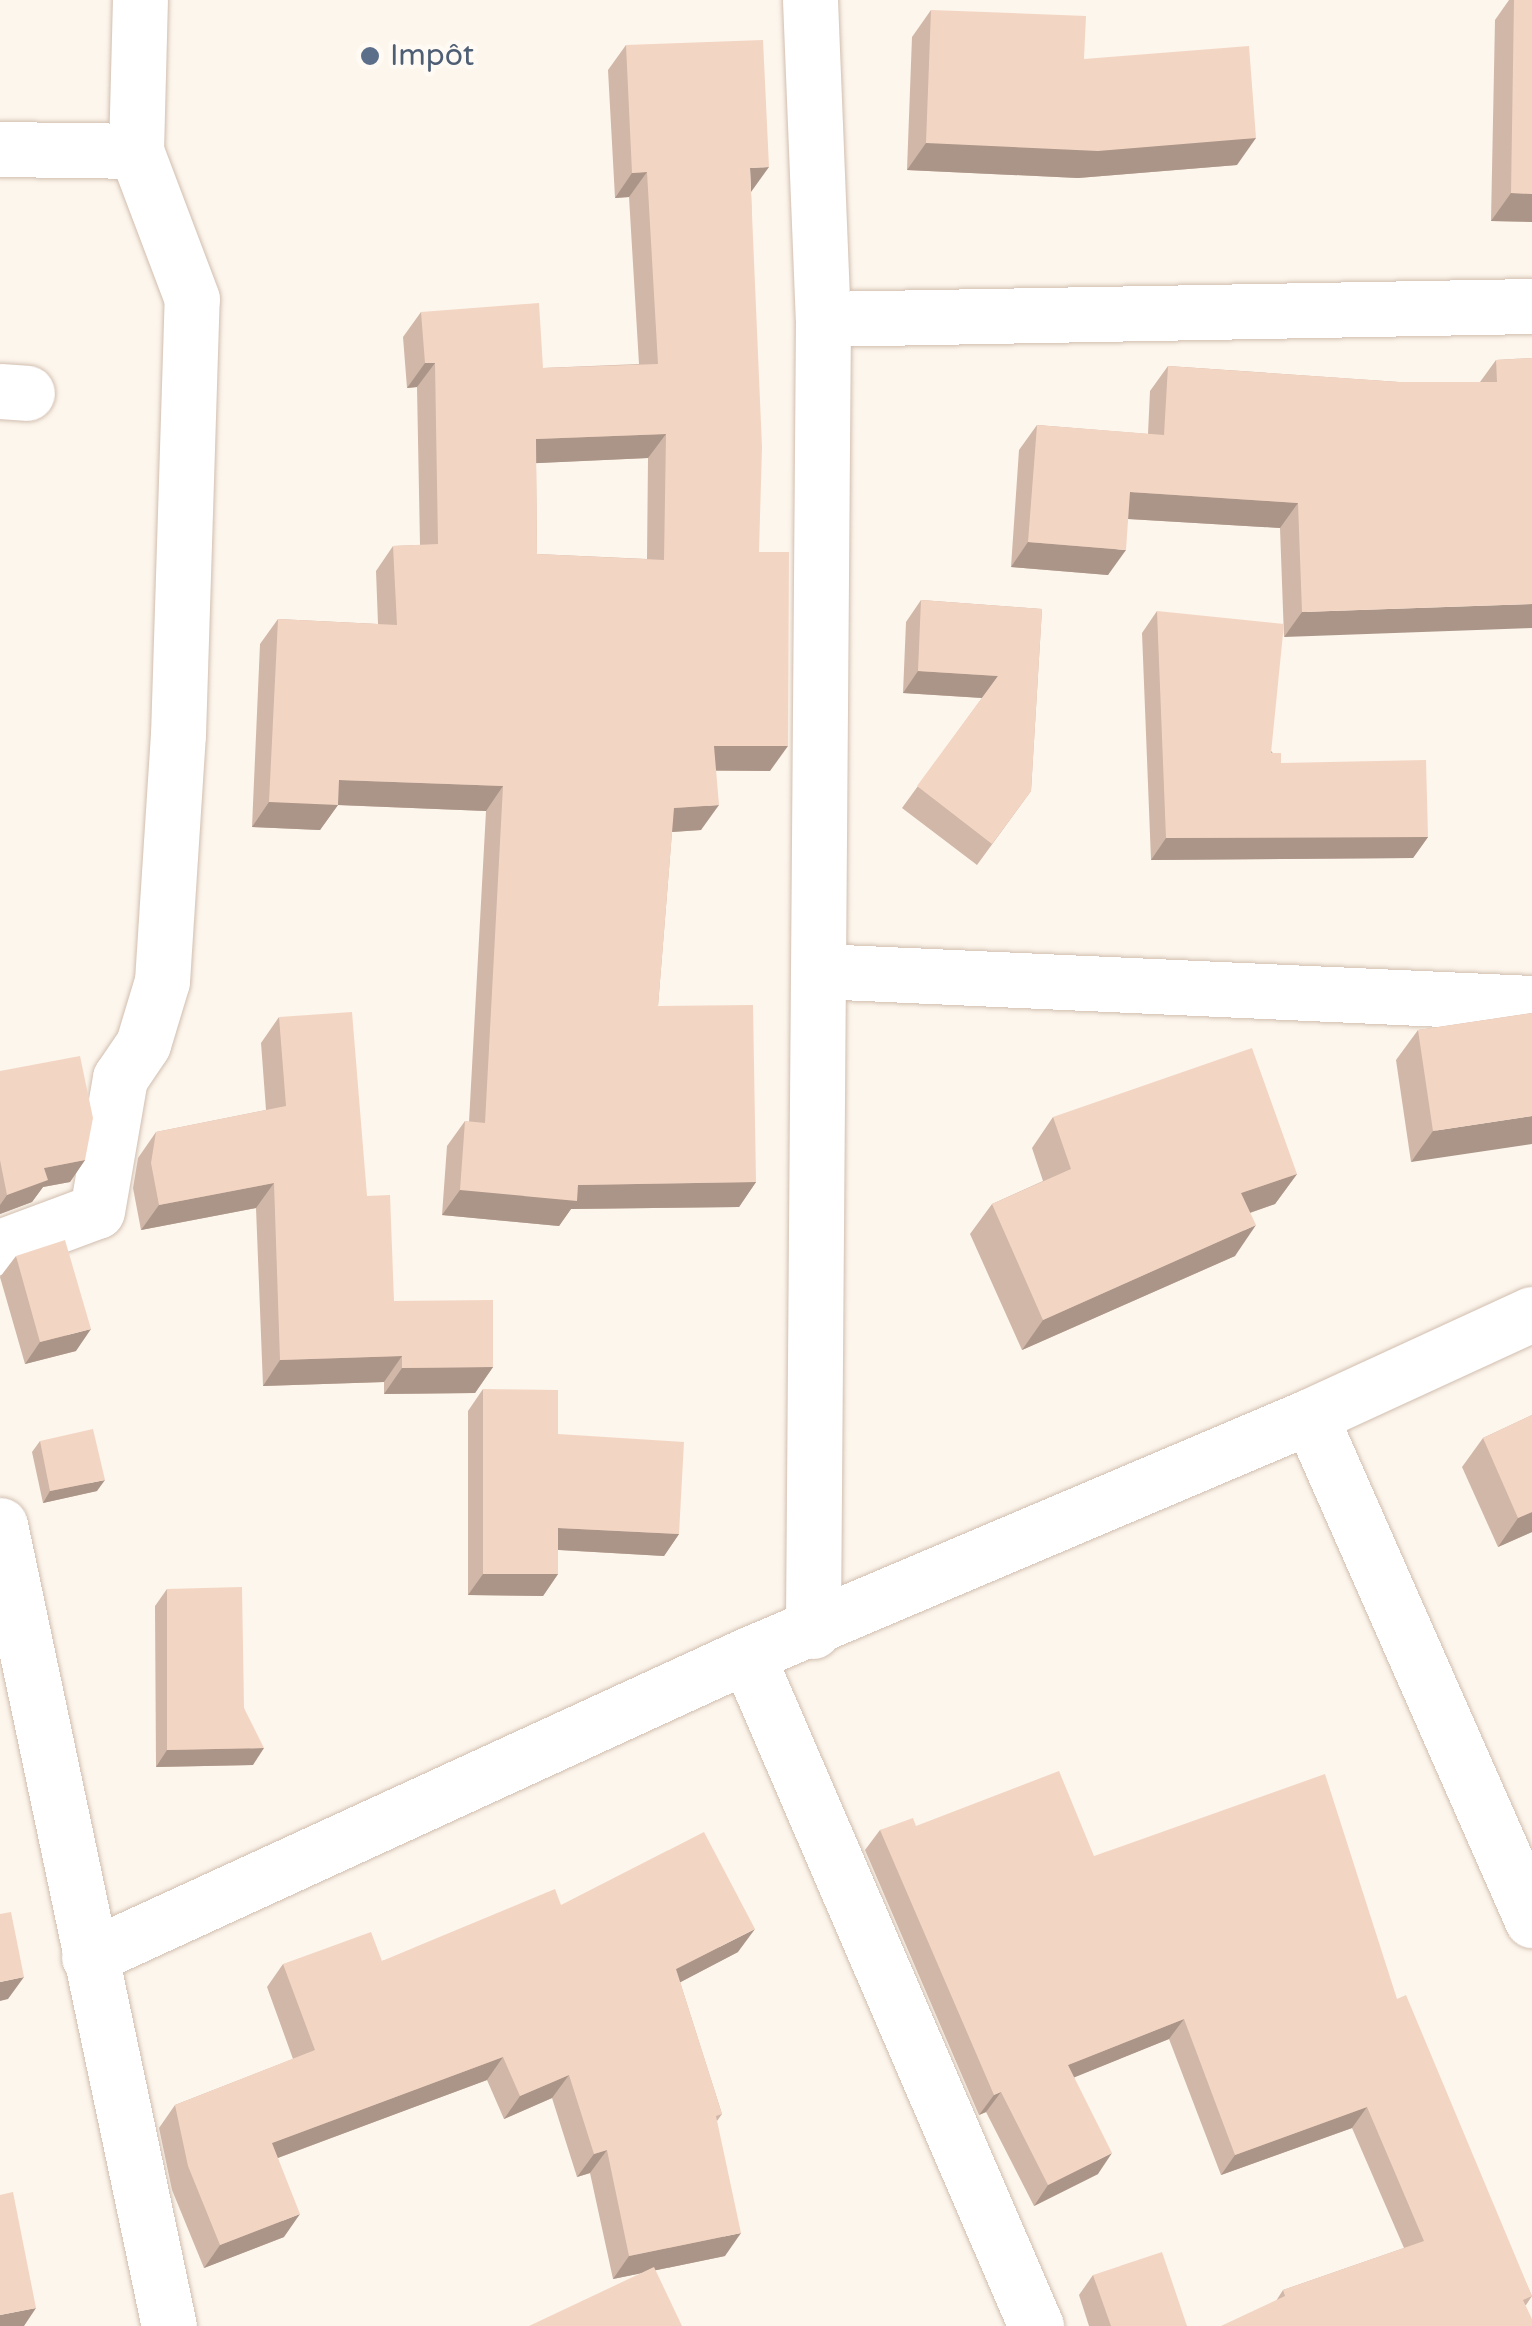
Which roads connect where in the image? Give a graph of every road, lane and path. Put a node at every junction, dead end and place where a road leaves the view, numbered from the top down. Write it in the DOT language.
graph roads {
  1 [pos="140,0"];
  2 [pos="810,0"];
  3 [pos="0,149"];
  4 [pos="136,150"];
  5 [pos="1532,306"];
  6 [pos="823,319"];
  7 [pos="818,971"];
  8 [pos="1532,1003"];
  9 [pos="0,1247"];
  10 [pos="1532,1314"];
  11 [pos="1310,1416"];
  12 [pos="0,1525"];
  13 [pos="813,1630"];
  14 [pos="747,1655"];
  15 [pos="1532,1920"];
  16 [pos="89,1957"];
  17 [pos="169,2326"];
  18 [pos="1036,2326"];
  1 -- 4 [label="street"];
  2 -- 6 [label="street"];
  3 -- 4 [label="street"];
  4 -- 9 [label="street"];
  5 -- 6 [label="street"];
  6 -- 7 [label="street"];
  7 -- 8 [label="street"];
  7 -- 13 [label="street"];
  10 -- 11 [label="street"];
  11 -- 13 [label="street"];
  11 -- 15 [label="street"];
  12 -- 16 [label="street"];
  13 -- 14 [label="street"];
  14 -- 16 [label="street"];
  14 -- 18 [label="street"];
  16 -- 17 [label="street"];
}
